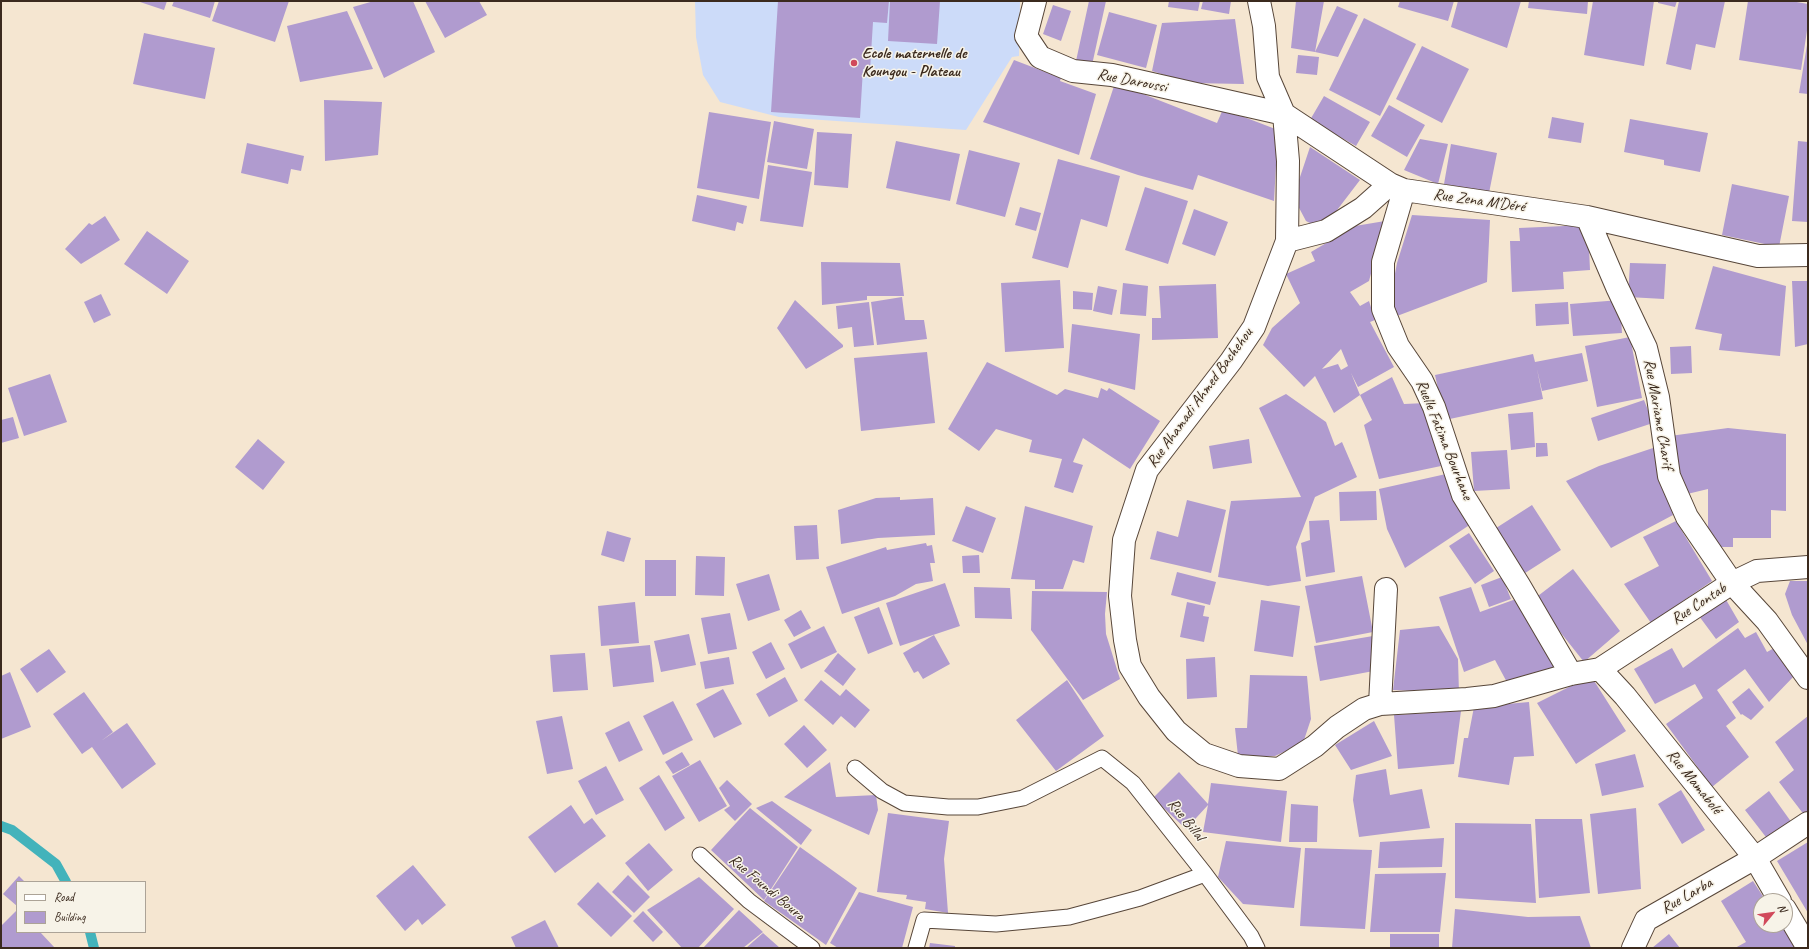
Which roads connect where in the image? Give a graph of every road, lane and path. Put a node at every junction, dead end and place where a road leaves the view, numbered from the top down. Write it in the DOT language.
graph roads {
  1 [pos="1036,1"];
  2 [pos="1260,1"];
  3 [pos="1284,114"];
  4 [pos="1397,187"];
  5 [pos="1587,217"];
  6 [pos="1287,242"];
  7 [pos="1808,255"];
  8 [pos="1808,567"];
  9 [pos="1732,583"];
  10 [pos="1386,589"];
  11 [pos="1600,669"];
  12 [pos="1571,674"];
  13 [pos="1808,678"];
  14 [pos="1380,704"];
  15 [pos="855,768"];
  16 [pos="1808,823"];
  17 [pos="700,855"];
  18 [pos="1755,858"];
  19 [pos="1206,874"];
  20 [pos="1775,893"];
  21 [pos="1793,923"];
  22 [pos="812,948"];
  23 [pos="916,948"];
  24 [pos="1257,948"];
  25 [pos="1633,948"];
  26 [pos="1808,948"];
  1 -- 3 [label="street, Rue Daroussi"];
  2 -- 3 [label="street"];
  3 -- 4 [label="street, Rue Zena M'Déré"];
  3 -- 6 [label="street, Rue Ahamadi Ahmed Bachehou"];
  4 -- 5 [label="street, Rue Zena M'Déré"];
  4 -- 6 [label="street"];
  4 -- 12 [label="street, Ruelle Fatima Bourhane"];
  5 -- 7 [label="street, Rue Zena M'Déré"];
  5 -- 9 [label="street, Rue Mariame Charif"];
  6 -- 14 [label="street, Rue Ahamadi Ahmed Bachehou"];
  8 -- 9 [label="street, Rue Contab"];
  9 -- 11 [label="street, Rue Contab"];
  9 -- 13 [label="street, Rue Mariame Charif"];
  10 -- 14 [label="street"];
  11 -- 12 [label="street, Rue Ahamadi Ahmed Bachehou"];
  11 -- 18 [label="street, Rue Mamabolé"];
  12 -- 14 [label="street, Rue Ahamadi Ahmed Bachehou"];
  15 -- 19 [label="lane, Rue Billal"];
  16 -- 18 [label="street"];
  17 -- 22 [label="lane, Rue Foundi Boura"];
  18 -- 20 [label="street, Rue Mamabolé"];
  18 -- 25 [label="street, Rue Larba"];
  19 -- 23 [label="lane"];
  19 -- 24 [label="lane"];
  21 -- 26 [label="street"];
}
